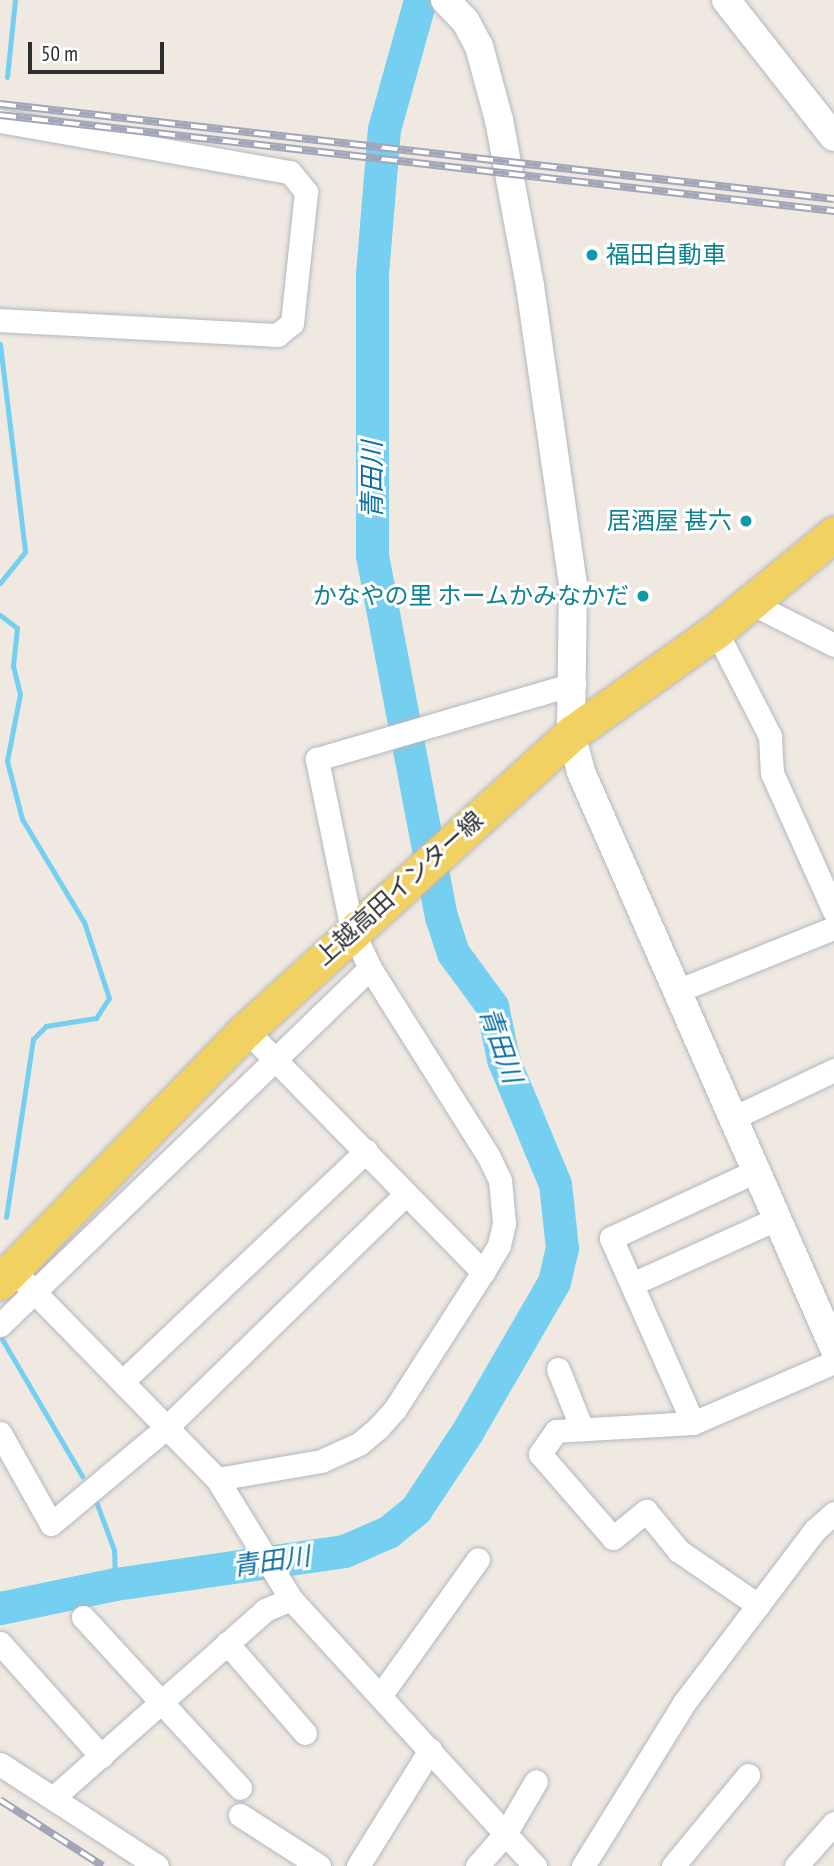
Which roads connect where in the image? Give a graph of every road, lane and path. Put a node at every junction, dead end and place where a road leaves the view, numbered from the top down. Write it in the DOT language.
graph roads {
  1 [pos="445,0"];
  2 [pos="726,0"];
  3 [pos="0,121"];
  4 [pos="834,137"];
  5 [pos="0,320"];
  6 [pos="834,534"];
  7 [pos="750,602"];
  8 [pos="716,631"];
  9 [pos="834,645"];
  10 [pos="574,684"];
  11 [pos="571,734"];
  12 [pos="834,911"];
  13 [pos="834,928"];
  14 [pos="352,930"];
  15 [pos="370,968"];
  16 [pos="677,991"];
  17 [pos="246,1030"];
  18 [pos="276,1060"];
  19 [pos="833,1073"];
  20 [pos="733,1118"];
  21 [pos="366,1151"];
  22 [pos="756,1171"];
  23 [pos="406,1194"];
  24 [pos="778,1218"];
  25 [pos="483,1272"];
  26 [pos="16,1282"];
  27 [pos="632,1284"];
  28 [pos="826,1304"];
  29 [pos="0,1325"];
  30 [pos="834,1348"];
  31 [pos="834,1362"];
  32 [pos="558,1369"];
  33 [pos="122,1381"];
  34 [pos="693,1423"];
  35 [pos="167,1427"];
  36 [pos="583,1429"];
  37 [pos="0,1433"];
  38 [pos="217,1479"];
  39 [pos="834,1513"];
  40 [pos="478,1559"];
  41 [pos="286,1590"];
  42 [pos="758,1605"];
  43 [pos="83,1617"];
  44 [pos="0,1643"];
  45 [pos="228,1643"];
  46 [pos="380,1696"];
  47 [pos="163,1701"];
  48 [pos="305,1733"];
  49 [pos="430,1750"];
  50 [pos="101,1756"];
  51 [pos="0,1764"];
  52 [pos="748,1775"];
  53 [pos="536,1781"];
  54 [pos="240,1788"];
  55 [pos="54,1797"];
  56 [pos="240,1815"];
  57 [pos="834,1823"];
  58 [pos="505,1834"];
  59 [pos="157,1866"];
  60 [pos="319,1866"];
  61 [pos="358,1866"];
  62 [pos="477,1866"];
  63 [pos="535,1866"];
  64 [pos="583,1866"];
  65 [pos="673,1866"];
  66 [pos="796,1866"];
  1 -- 10 [label="street"];
  2 -- 4 [label="street"];
  3 -- 5 [label="street"];
  6 -- 7 [label="main road, 上越高田インター線"];
  7 -- 8 [label="main road, 上越高田インター線"];
  7 -- 9 [label="street"];
  8 -- 11 [label="main road, 上越高田インター線"];
  8 -- 12 [label="street"];
  10 -- 11 [label="street"];
  10 -- 14 [label="street"];
  11 -- 14 [label="main road, 上越高田インター線"];
  11 -- 16 [label="street"];
  13 -- 16 [label="street"];
  14 -- 15 [label="street"];
  14 -- 17 [label="main road, 上越高田インター線"];
  15 -- 18 [label="street"];
  15 -- 25 [label="street"];
  16 -- 20 [label="street"];
  17 -- 18 [label="street"];
  17 -- 26 [label="main road, 上越高田インター線"];
  18 -- 21 [label="street"];
  18 -- 26 [label="street"];
  19 -- 20 [label="street"];
  20 -- 22 [label="street"];
  21 -- 23 [label="street"];
  21 -- 33 [label="street"];
  22 -- 24 [label="street"];
  22 -- 27 [label="street"];
  23 -- 25 [label="street"];
  23 -- 35 [label="street"];
  24 -- 27 [label="street"];
  24 -- 28 [label="street"];
  25 -- 38 [label="street"];
  26 -- 29 [label="street"];
  26 -- 33 [label="street"];
  27 -- 34 [label="street"];
  28 -- 30 [label="street"];
  31 -- 34 [label="street"];
  32 -- 36 [label="street"];
  33 -- 35 [label="street"];
  34 -- 36 [label="street"];
  35 -- 37 [label="street"];
  35 -- 38 [label="street"];
  36 -- 42 [label="street"];
  38 -- 41 [label="street"];
  39 -- 42 [label="street"];
  40 -- 46 [label="street"];
  41 -- 45 [label="street"];
  41 -- 46 [label="street"];
  42 -- 64 [label="street"];
  43 -- 47 [label="street"];
  44 -- 50 [label="street"];
  45 -- 47 [label="street"];
  45 -- 48 [label="street"];
  46 -- 49 [label="street"];
  47 -- 50 [label="street"];
  47 -- 54 [label="street"];
  49 -- 58 [label="street"];
  49 -- 61 [label="street"];
  50 -- 55 [label="street"];
  51 -- 55 [label="street"];
  52 -- 65 [label="street"];
  53 -- 58 [label="street"];
  55 -- 59 [label="street"];
  56 -- 60 [label="street"];
  57 -- 66 [label="street"];
  58 -- 62 [label="street"];
  58 -- 63 [label="street"];
}
